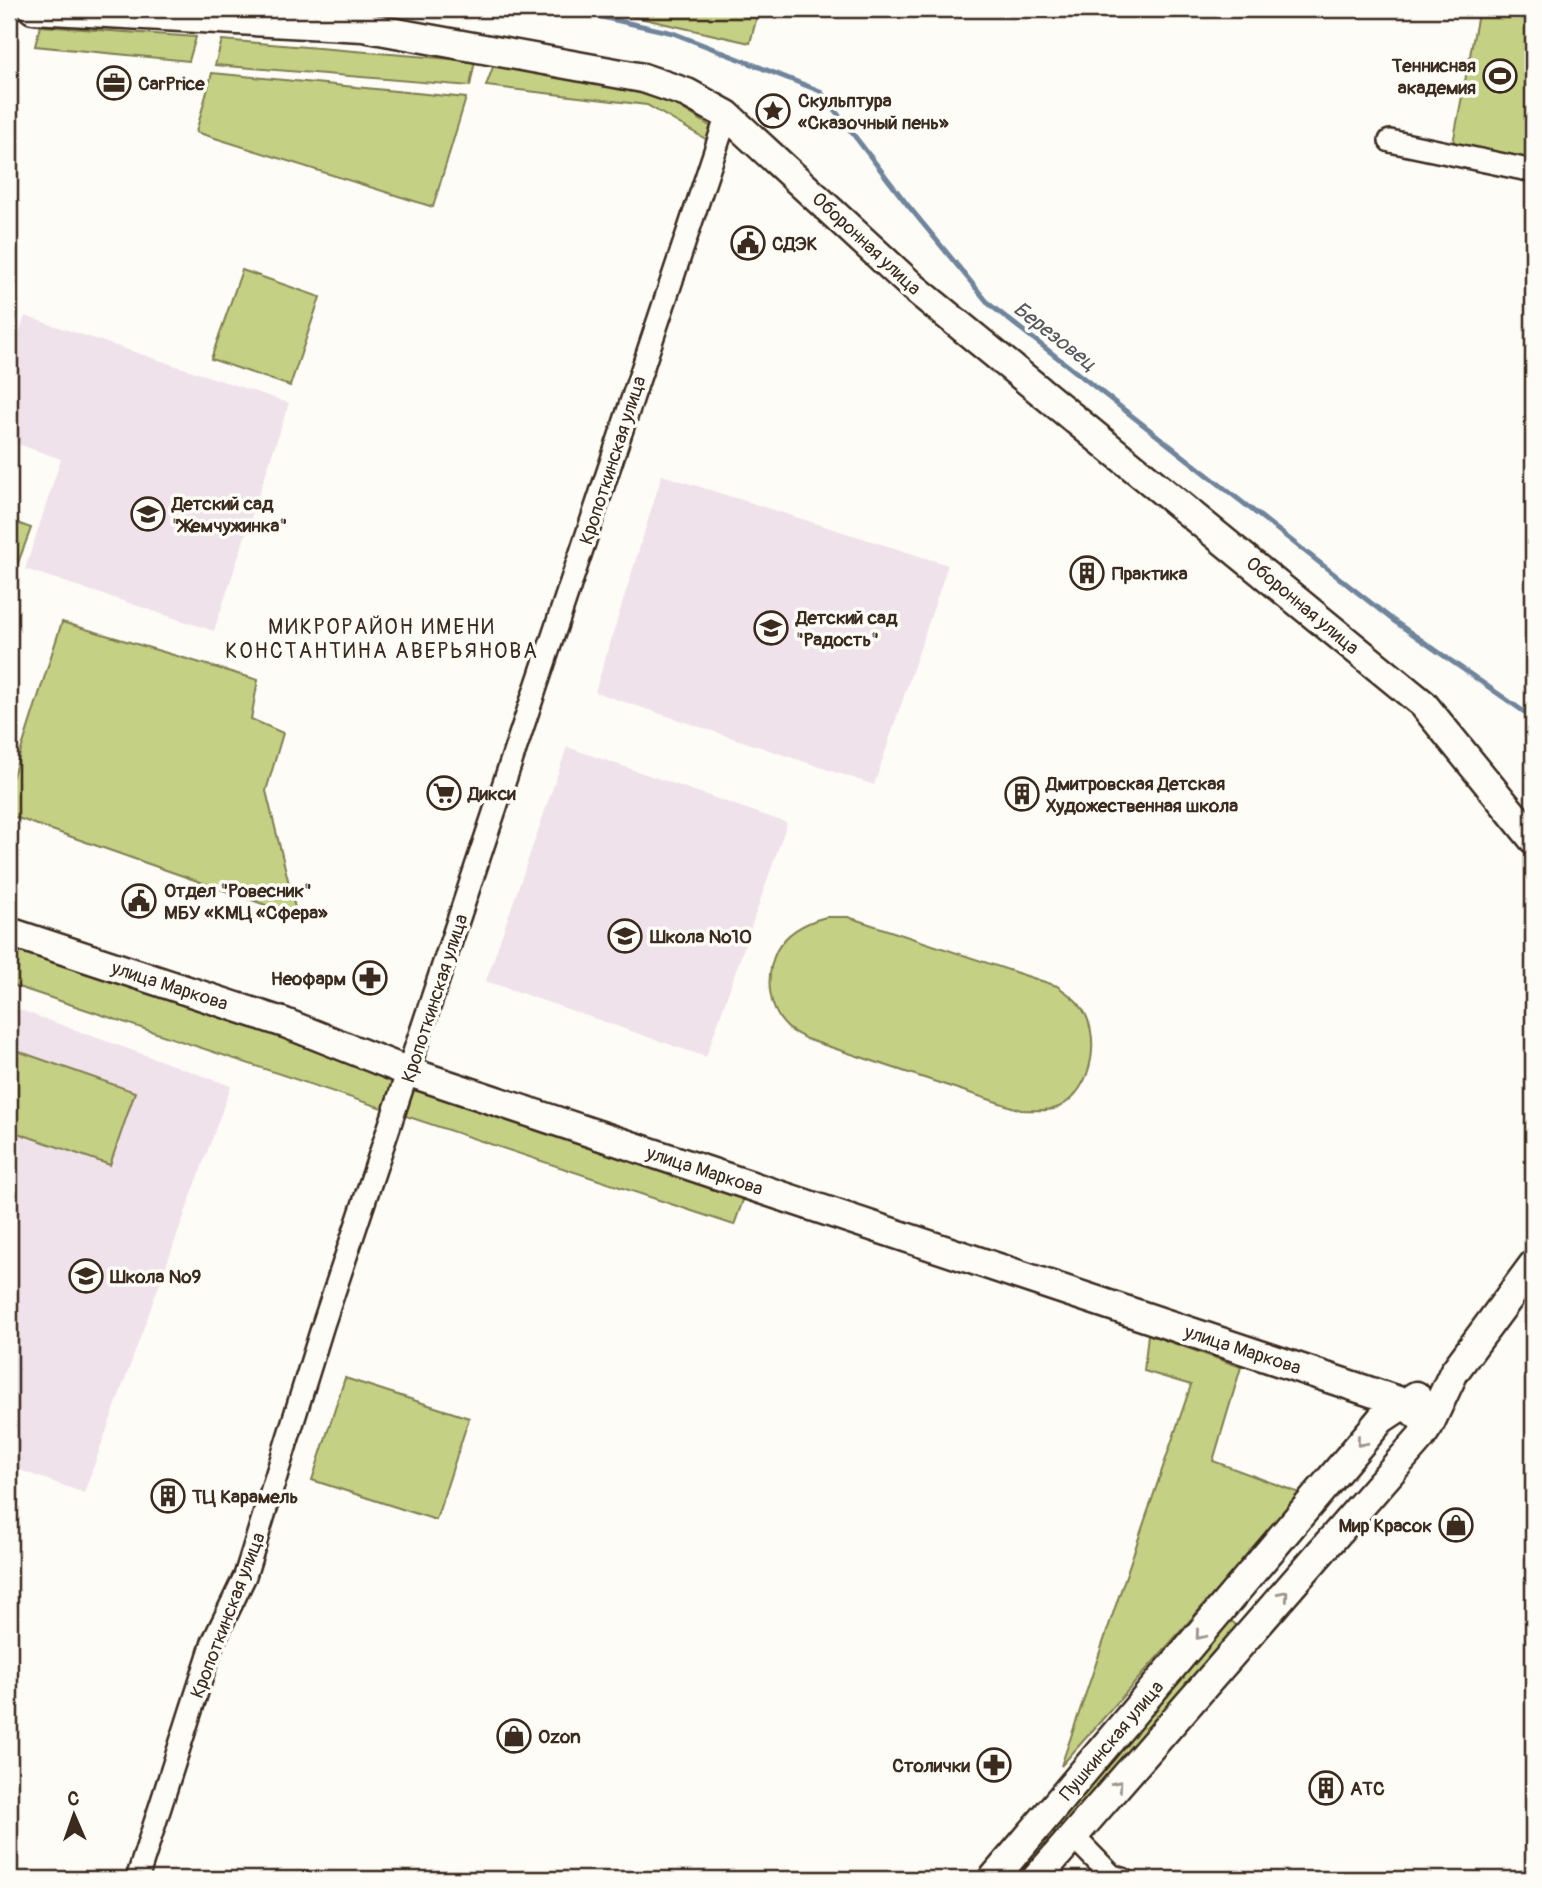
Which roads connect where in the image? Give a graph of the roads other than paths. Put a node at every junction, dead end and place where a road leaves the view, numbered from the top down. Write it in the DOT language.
graph roads {
  1 [pos="33,9"];
  2 [pos="727,115"];
  3 [pos="1390,141"];
  4 [pos="1533,171"];
  5 [pos="1533,839"];
  6 [pos="9,932"];
  7 [pos="409,1072"];
  8 [pos="1533,1265"];
  9 [pos="1454,1372"];
  10 [pos="1404,1403"];
  11 [pos="1429,1425"];
  12 [pos="1228,1601"];
  13 [pos="1257,1627"];
  14 [pos="1073,1836"];
  15 [pos="137,1879"];
  16 [pos="993,1879"];
  17 [pos="1036,1879"];
  18 [pos="1123,1879"];
  1 -- 2 [label="street, Оборонная улица"];
  2 -- 5 [label="street, Оборонная улица"];
  2 -- 7 [label="street, Кропоткинская улица"];
  3 -- 4 [label="street"];
  6 -- 7 [label="street, улица Маркова"];
  7 -- 10 [label="street, улица Маркова"];
  7 -- 15 [label="street, Кропоткинская улица"];
  8 -- 9 [label="street, Пушкинская улица"];
  9 -- 10 [label="street, Пушкинская улица"];
  9 -- 11 [label="street, Пушкинская улица"];
  10 -- 11 [label="street"];
  10 -- 12 [label="street, Пушкинская улица, one-way"];
  13 -- 11 [label="street, Пушкинская улица, one-way"];
  12 -- 13 [label="street"];
  12 -- 16 [label="street, Пушкинская улица, one-way"];
  14 -- 13 [label="street, Пушкинская улица, one-way"];
  14 -- 17 [label="street, Пушкинская улица"];
  14 -- 18 [label="street"];
}
